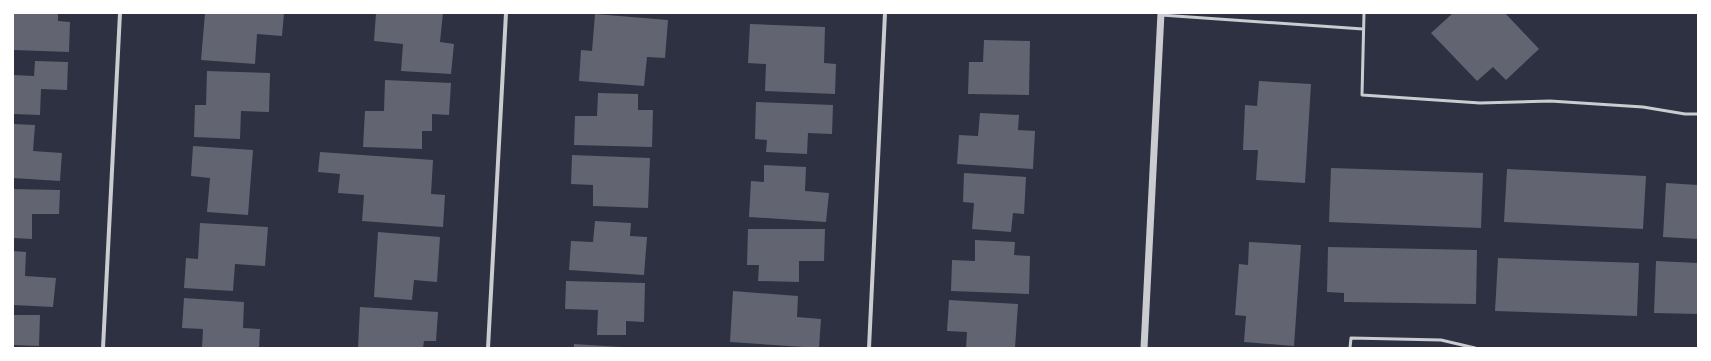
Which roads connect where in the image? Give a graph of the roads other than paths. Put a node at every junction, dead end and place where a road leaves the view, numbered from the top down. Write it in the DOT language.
graph roads {
  1 [pos="120,13"];
  2 [pos="506,13"];
  3 [pos="885,13"];
  4 [pos="1364,13"];
  5 [pos="1161,14"];
  6 [pos="1363,29"];
  7 [pos="1698,114"];
  8 [pos="103,348"];
  9 [pos="488,348"];
  10 [pos="869,348"];
  11 [pos="1144,348"];
  12 [pos="1350,348"];
  13 [pos="1475,348"];
  1 -- 8 [label="street"];
  2 -- 9 [label="street"];
  3 -- 10 [label="street"];
  4 -- 6 [label="lane"];
  5 -- 6 [label="lane"];
  5 -- 11 [label="street"];
  6 -- 7 [label="lane"];
  12 -- 13 [label="lane"];
}
